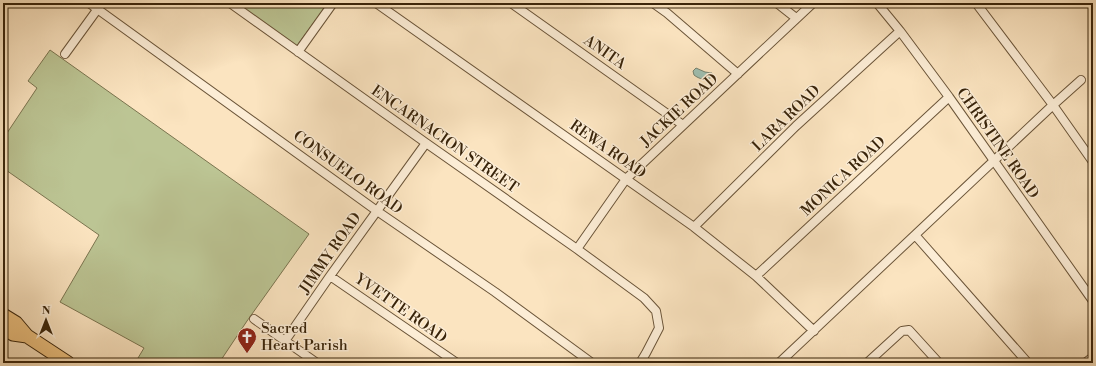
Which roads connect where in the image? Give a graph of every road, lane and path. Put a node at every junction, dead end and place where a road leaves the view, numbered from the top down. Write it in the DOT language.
graph roads {
  1 [pos="89,3"];
  2 [pos="230,3"];
  3 [pos="333,3"];
  4 [pos="376,3"];
  5 [pos="511,3"];
  6 [pos="653,3"];
  7 [pos="777,3"];
  8 [pos="813,3"];
  9 [pos="877,3"];
  10 [pos="976,3"];
  11 [pos="99,6"];
  12 [pos="796,18"];
  13 [pos="900,31"];
  14 [pos="298,52"];
  15 [pos="65,54"];
  16 [pos="738,74"];
  17 [pos="1081,80"];
  18 [pos="949,97"];
  19 [pos="1053,105"];
  20 [pos="683,125"];
  21 [pos="426,143"];
  22 [pos="993,161"];
  23 [pos="1093,162"];
  24 [pos="626,179"];
  25 [pos="377,211"];
  26 [pos="694,227"];
  27 [pos="916,235"];
  28 [pos="578,249"];
  29 [pos="330,276"];
  30 [pos="756,276"];
  31 [pos="1093,302"];
  32 [pos="3,315"];
  33 [pos="254,319"];
  34 [pos="3,328"];
  35 [pos="814,331"];
  36 [pos="27,336"];
  37 [pos="285,341"];
  38 [pos="1093,357"];
  39 [pos="68,363"];
  40 [pos="316,363"];
  41 [pos="457,363"];
  42 [pos="592,363"];
  43 [pos="640,363"];
  44 [pos="779,363"];
  45 [pos="867,363"];
  46 [pos="939,363"];
  47 [pos="1028,363"];
  48 [pos="1085,363"];
  1 -- 11 [label="street, CONSUELO ROAD"];
  2 -- 14 [label="street, ENCARNACION STREET"];
  3 -- 14 [label="street"];
  4 -- 24 [label="street, REWA ROAD"];
  5 -- 20 [label="street, ANITA"];
  6 -- 16 [label="street"];
  7 -- 12 [label="street"];
  8 -- 12 [label="street, JACKIE ROAD"];
  9 -- 13 [label="street, CHRISTINE ROAD"];
  10 -- 19 [label="street"];
  11 -- 15 [label="street"];
  11 -- 25 [label="street, CONSUELO ROAD"];
  12 -- 16 [label="street, JACKIE ROAD"];
  13 -- 18 [label="street, CHRISTINE ROAD"];
  13 -- 26 [label="street, LARA ROAD"];
  14 -- 21 [label="street, ENCARNACION STREET"];
  16 -- 20 [label="street, JACKIE ROAD"];
  17 -- 19 [label="street"];
  18 -- 22 [label="street, CHRISTINE ROAD"];
  18 -- 30 [label="street, MONICA ROAD"];
  19 -- 22 [label="street"];
  19 -- 23 [label="street"];
  20 -- 24 [label="street, JACKIE ROAD"];
  21 -- 25 [label="street, JIMMY ROAD"];
  21 -- 28 [label="street, ENCARNACION STREET"];
  22 -- 27 [label="street"];
  22 -- 31 [label="street, CHRISTINE ROAD"];
  24 -- 26 [label="street, REWA ROAD"];
  24 -- 28 [label="street, JACKIE ROAD"];
  25 -- 29 [label="street, JIMMY ROAD"];
  25 -- 42 [label="street, CONSUELO ROAD"];
  26 -- 30 [label="street, REWA ROAD"];
  27 -- 35 [label="street"];
  27 -- 47 [label="street"];
  28 -- 43 [label="street, ENCARNACION STREET"];
  29 -- 37 [label="street, JIMMY ROAD"];
  29 -- 41 [label="street, YVETTE ROAD"];
  30 -- 35 [label="street, REWA ROAD"];
  32 -- 36 [label="highway"];
  33 -- 37 [label="street"];
  34 -- 36 [label="highway"];
  35 -- 44 [label="street"];
  36 -- 39 [label="highway"];
  37 -- 40 [label="street"];
  38 -- 48 [label="street"];
  45 -- 46 [label="street"];
}
